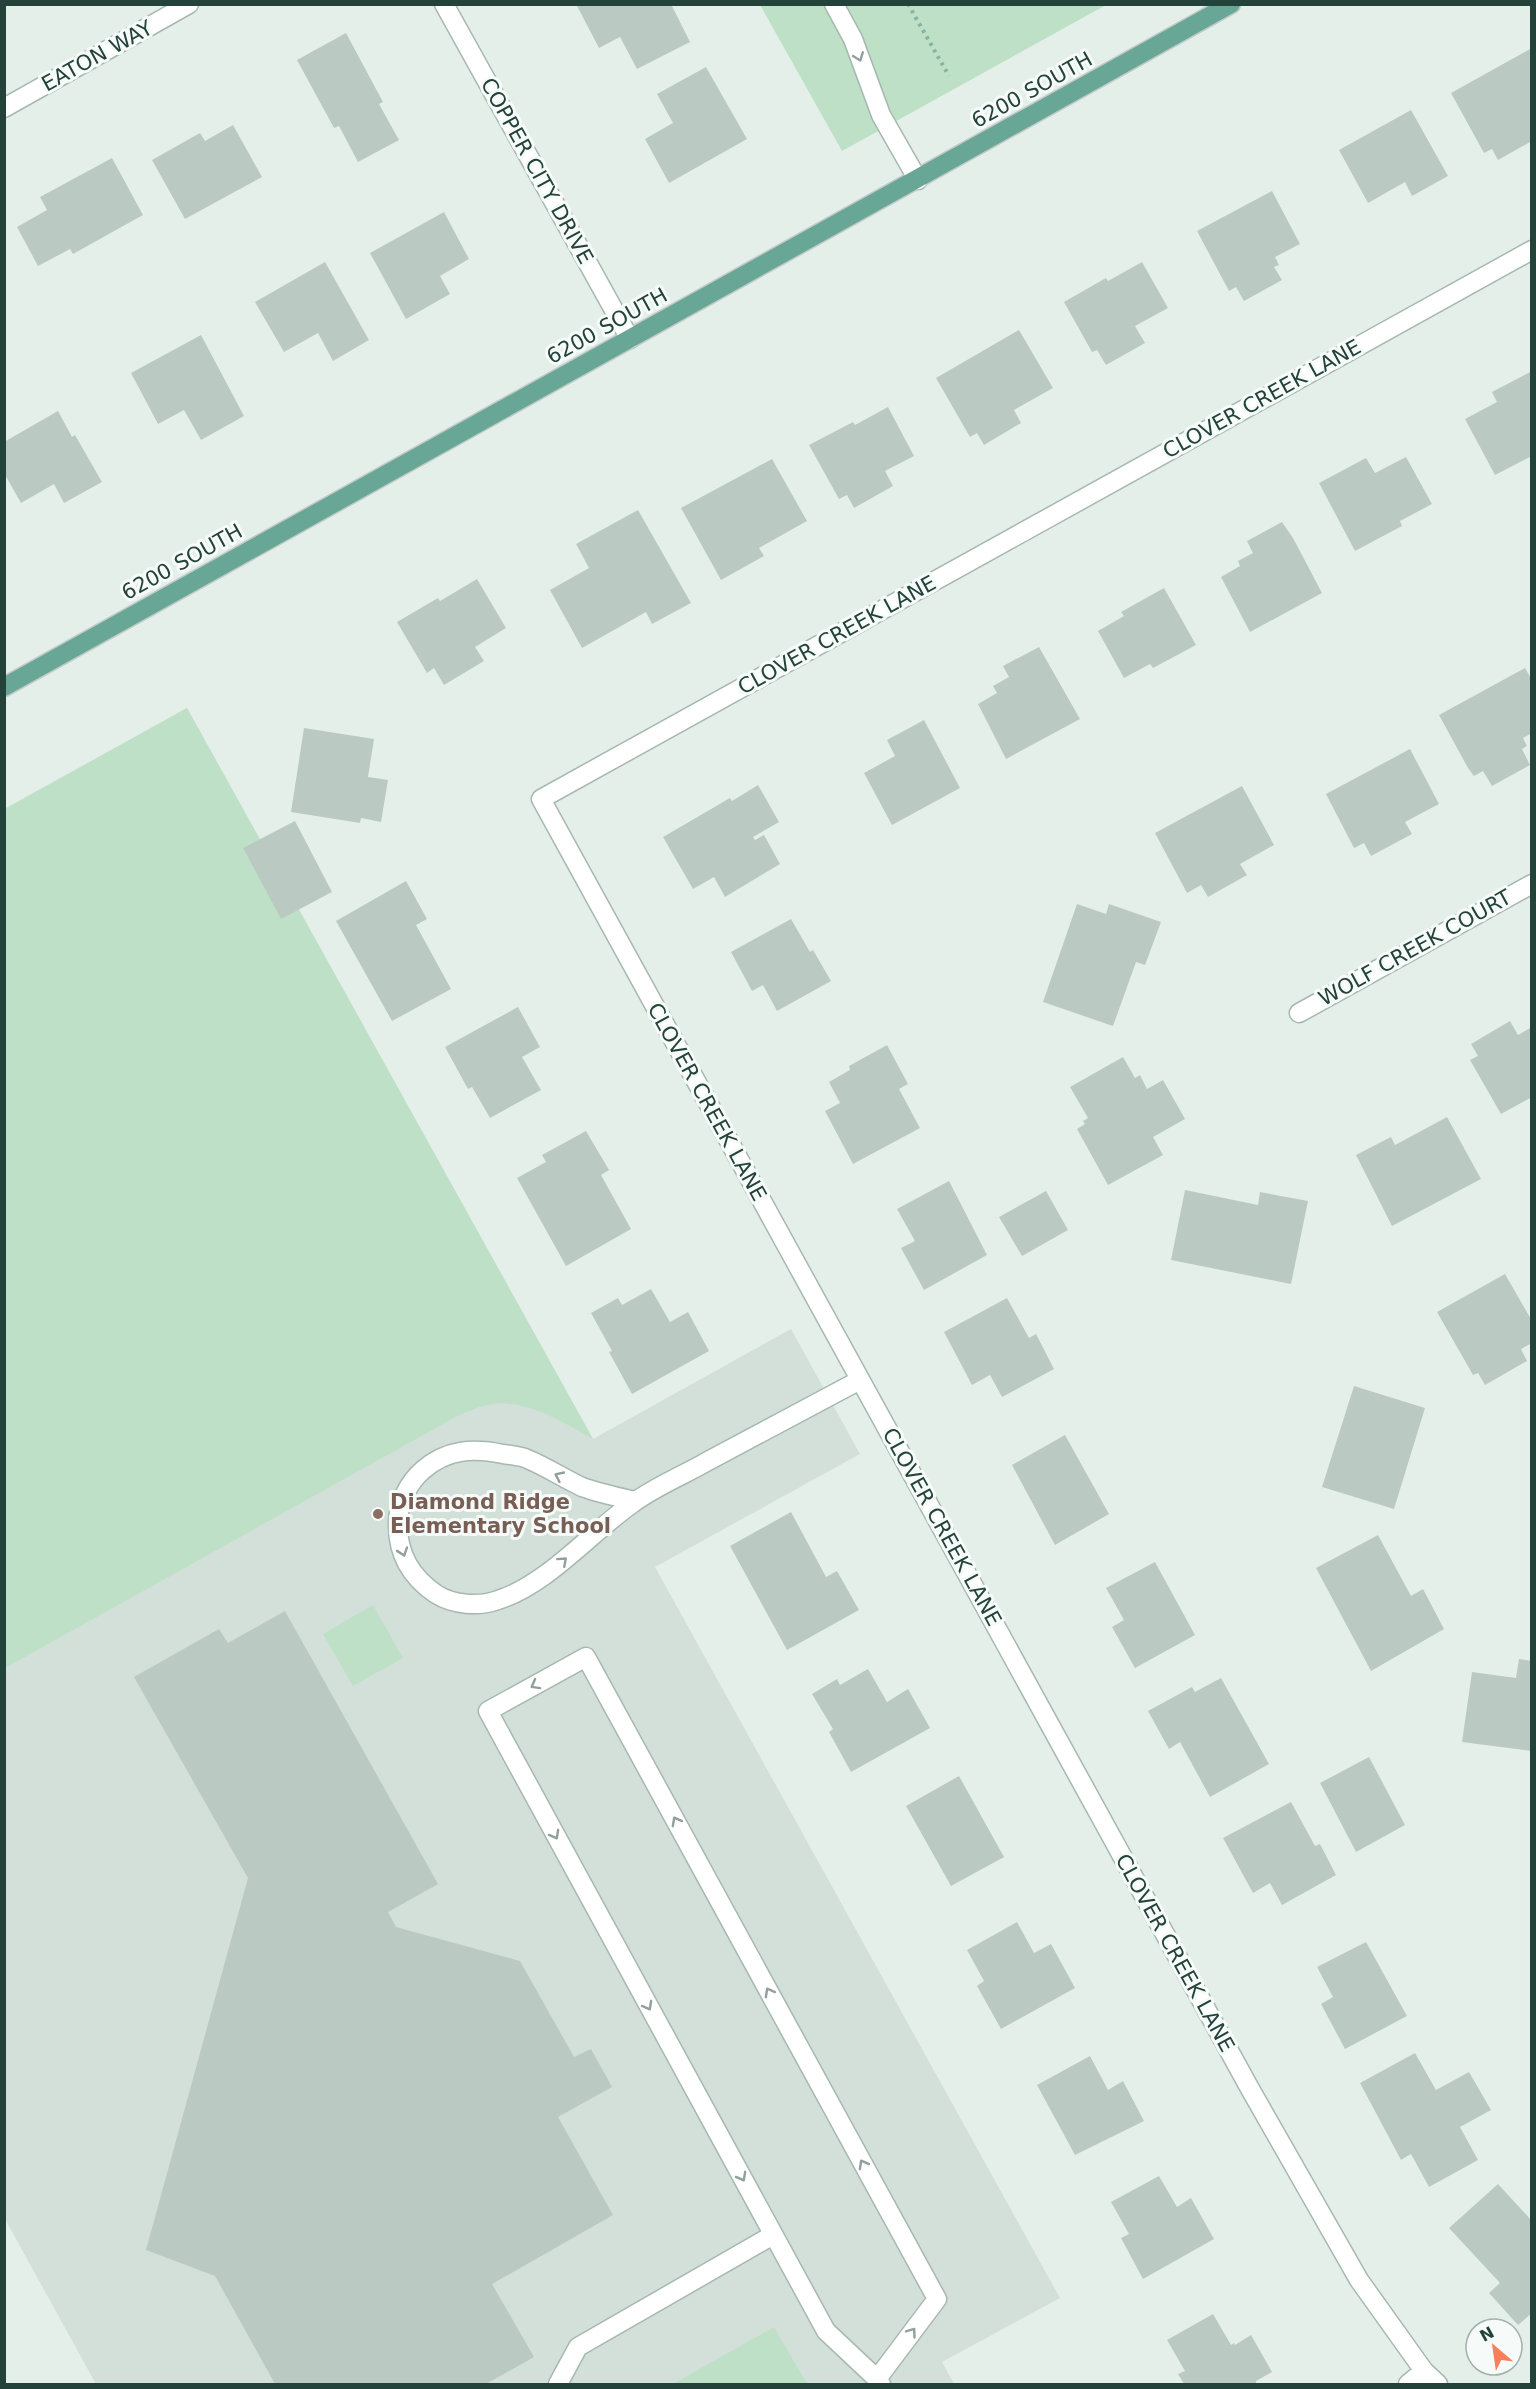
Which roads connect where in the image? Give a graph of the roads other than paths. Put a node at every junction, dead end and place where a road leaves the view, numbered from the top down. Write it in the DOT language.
graph roads {
  1 [pos="189,4"];
  2 [pos="444,4"];
  3 [pos="834,4"];
  4 [pos="1232,4"];
  5 [pos="4,108"];
  6 [pos="918,180"];
  7 [pos="1532,250"];
  8 [pos="630,339"];
  9 [pos="4,687"];
  10 [pos="1532,884"];
  11 [pos="1299,1013"];
  12 [pos="860,1380"];
  13 [pos="634,1501"];
  14 [pos="773,2235"];
  15 [pos="1424,2371"];
  16 [pos="879,2382"];
  17 [pos="558,2385"];
  18 [pos="1408,2385"];
  19 [pos="1438,2385"];
  1 -- 5 [label="street, EATON WAY"];
  2 -- 8 [label="street, COPPER CITY DRIVE"];
  3 -- 6 [label="street, one-way"];
  4 -- 6 [label="main road, 6200 SOUTH"];
  6 -- 8 [label="main road, 6200 SOUTH"];
  7 -- 12 [label="street, CLOVER CREEK LANE"];
  8 -- 9 [label="main road, 6200 SOUTH"];
  10 -- 11 [label="street, WOLF CREEK COURT"];
  12 -- 13 [label="street"];
  12 -- 15 [label="street, CLOVER CREEK LANE"];
  13 -- 13 [label="street, one-way"];
  14 -- 16 [label="street"];
  16 -- 14 [label="street, one-way"];
  14 -- 17 [label="street"];
  15 -- 18 [label="street"];
  15 -- 19 [label="street, CLOVER CREEK LANE"];
}
